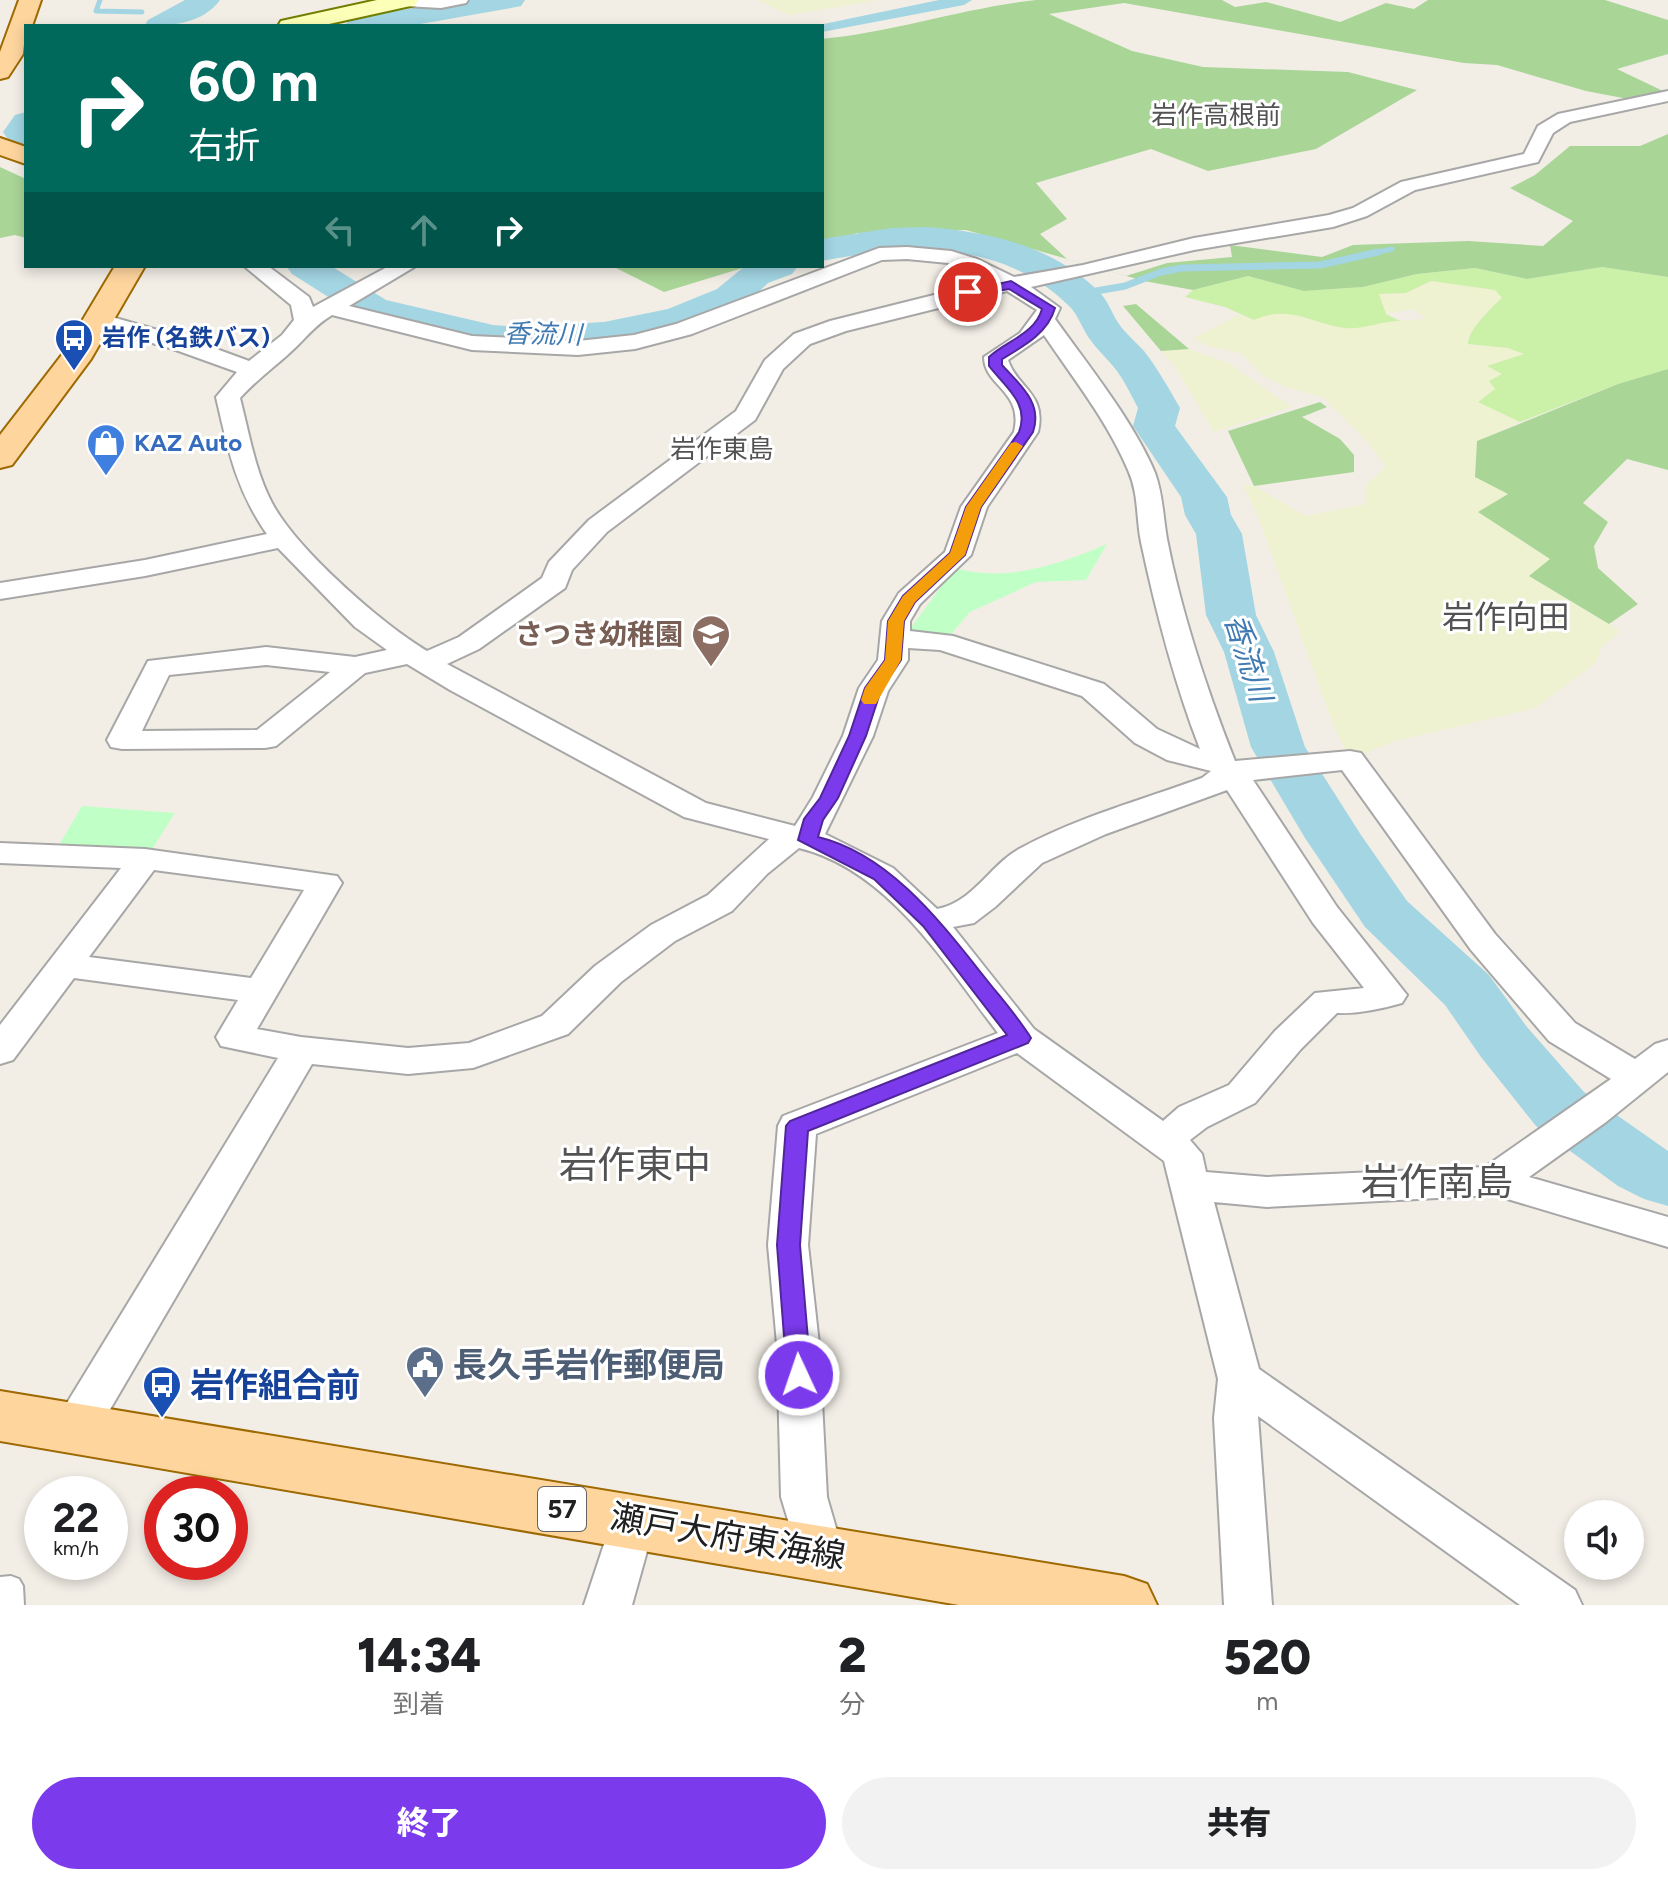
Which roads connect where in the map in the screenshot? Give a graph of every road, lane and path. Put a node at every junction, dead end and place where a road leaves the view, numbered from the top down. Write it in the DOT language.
graph roads {
  1 [pos="30,0"];
  2 [pos="406,0"];
  3 [pos="460,0"];
  4 [pos="298,24"];
  5 [pos="9,59"];
  6 [pos="1668,96"];
  7 [pos="0,146"];
  8 [pos="24,155"];
  9 [pos="129,268"];
  10 [pos="258,268"];
  11 [pos="401,268"];
  12 [pos="1015,285"];
  13 [pos="328,306"];
  14 [pos="98,320"];
  15 [pos="1045,320"];
  16 [pos="305,321"];
  17 [pos="252,370"];
  18 [pos="0,458"];
  19 [pos="284,539"];
  20 [pos="0,591"];
  21 [pos="895,638"];
  22 [pos="418,658"];
  23 [pos="355,666"];
  24 [pos="1224,768"];
  25 [pos="800,838"];
  26 [pos="0,853"];
  27 [pos="145,859"];
  28 [pos="930,921"];
  29 [pos="65,965"];
  30 [pos="261,991"];
  31 [pos="1021,1038"];
  32 [pos="301,1050"];
  33 [pos="0,1051"];
  34 [pos="1668,1053"];
  35 [pos="1638,1078"];
  36 [pos="1164,1141"];
  37 [pos="1494,1181"];
  38 [pos="1191,1185"];
  39 [pos="1668,1232"];
  40 [pos="1240,1379"];
  41 [pos="0,1416"];
  42 [pos="75,1429"];
  43 [pos="633,1519"];
  44 [pos="819,1552"];
  45 [pos="0,1587"];
  46 [pos="12,1605"];
  47 [pos="608,1605"];
  48 [pos="1124,1605"];
  49 [pos="1248,1605"];
  50 [pos="1558,1605"];
  1 -- 5 [label="main road"];
  2 -- 3 [label="street"];
  2 -- 4 [label="main road"];
  6 -- 12 [label="street"];
  7 -- 8 [label="main road"];
  9 -- 14 [label="main road"];
  10 -- 16 [label="street"];
  11 -- 13 [label="street"];
  12 -- 13 [label="street"];
  12 -- 15 [label="street"];
  12 -- 22 [label="street"];
  13 -- 16 [label="street"];
  14 -- 17 [label="street"];
  14 -- 18 [label="main road"];
  15 -- 21 [label="street"];
  15 -- 24 [label="street"];
  16 -- 17 [label="street"];
  17 -- 19 [label="street"];
  19 -- 20 [label="street"];
  19 -- 22 [label="street"];
  21 -- 24 [label="street"];
  21 -- 25 [label="street"];
  22 -- 23 [label="street"];
  22 -- 25 [label="street"];
  23 -- 23 [label="street"];
  24 -- 28 [label="street"];
  24 -- 35 [label="street"];
  24 -- 36 [label="street"];
  25 -- 28 [label="street"];
  25 -- 32 [label="street"];
  26 -- 27 [label="street"];
  27 -- 29 [label="street"];
  27 -- 30 [label="street"];
  28 -- 31 [label="street"];
  29 -- 30 [label="street"];
  29 -- 33 [label="street"];
  30 -- 32 [label="street"];
  31 -- 36 [label="street"];
  31 -- 44 [label="street"];
  32 -- 42 [label="street"];
  34 -- 35 [label="street"];
  35 -- 37 [label="street"];
  36 -- 38 [label="street"];
  37 -- 38 [label="street"];
  37 -- 39 [label="street"];
  38 -- 40 [label="street"];
  40 -- 49 [label="street"];
  40 -- 50 [label="street"];
  41 -- 42 [label="main road, 瀬戸大府東海線 / 57"];
  42 -- 43 [label="main road, 瀬戸大府東海線 / 57"];
  43 -- 44 [label="main road, 瀬戸大府東海線 / 57"];
  43 -- 47 [label="street"];
  44 -- 48 [label="main road, 瀬戸大府東海線 / 57"];
  45 -- 46 [label="lane"];
}
